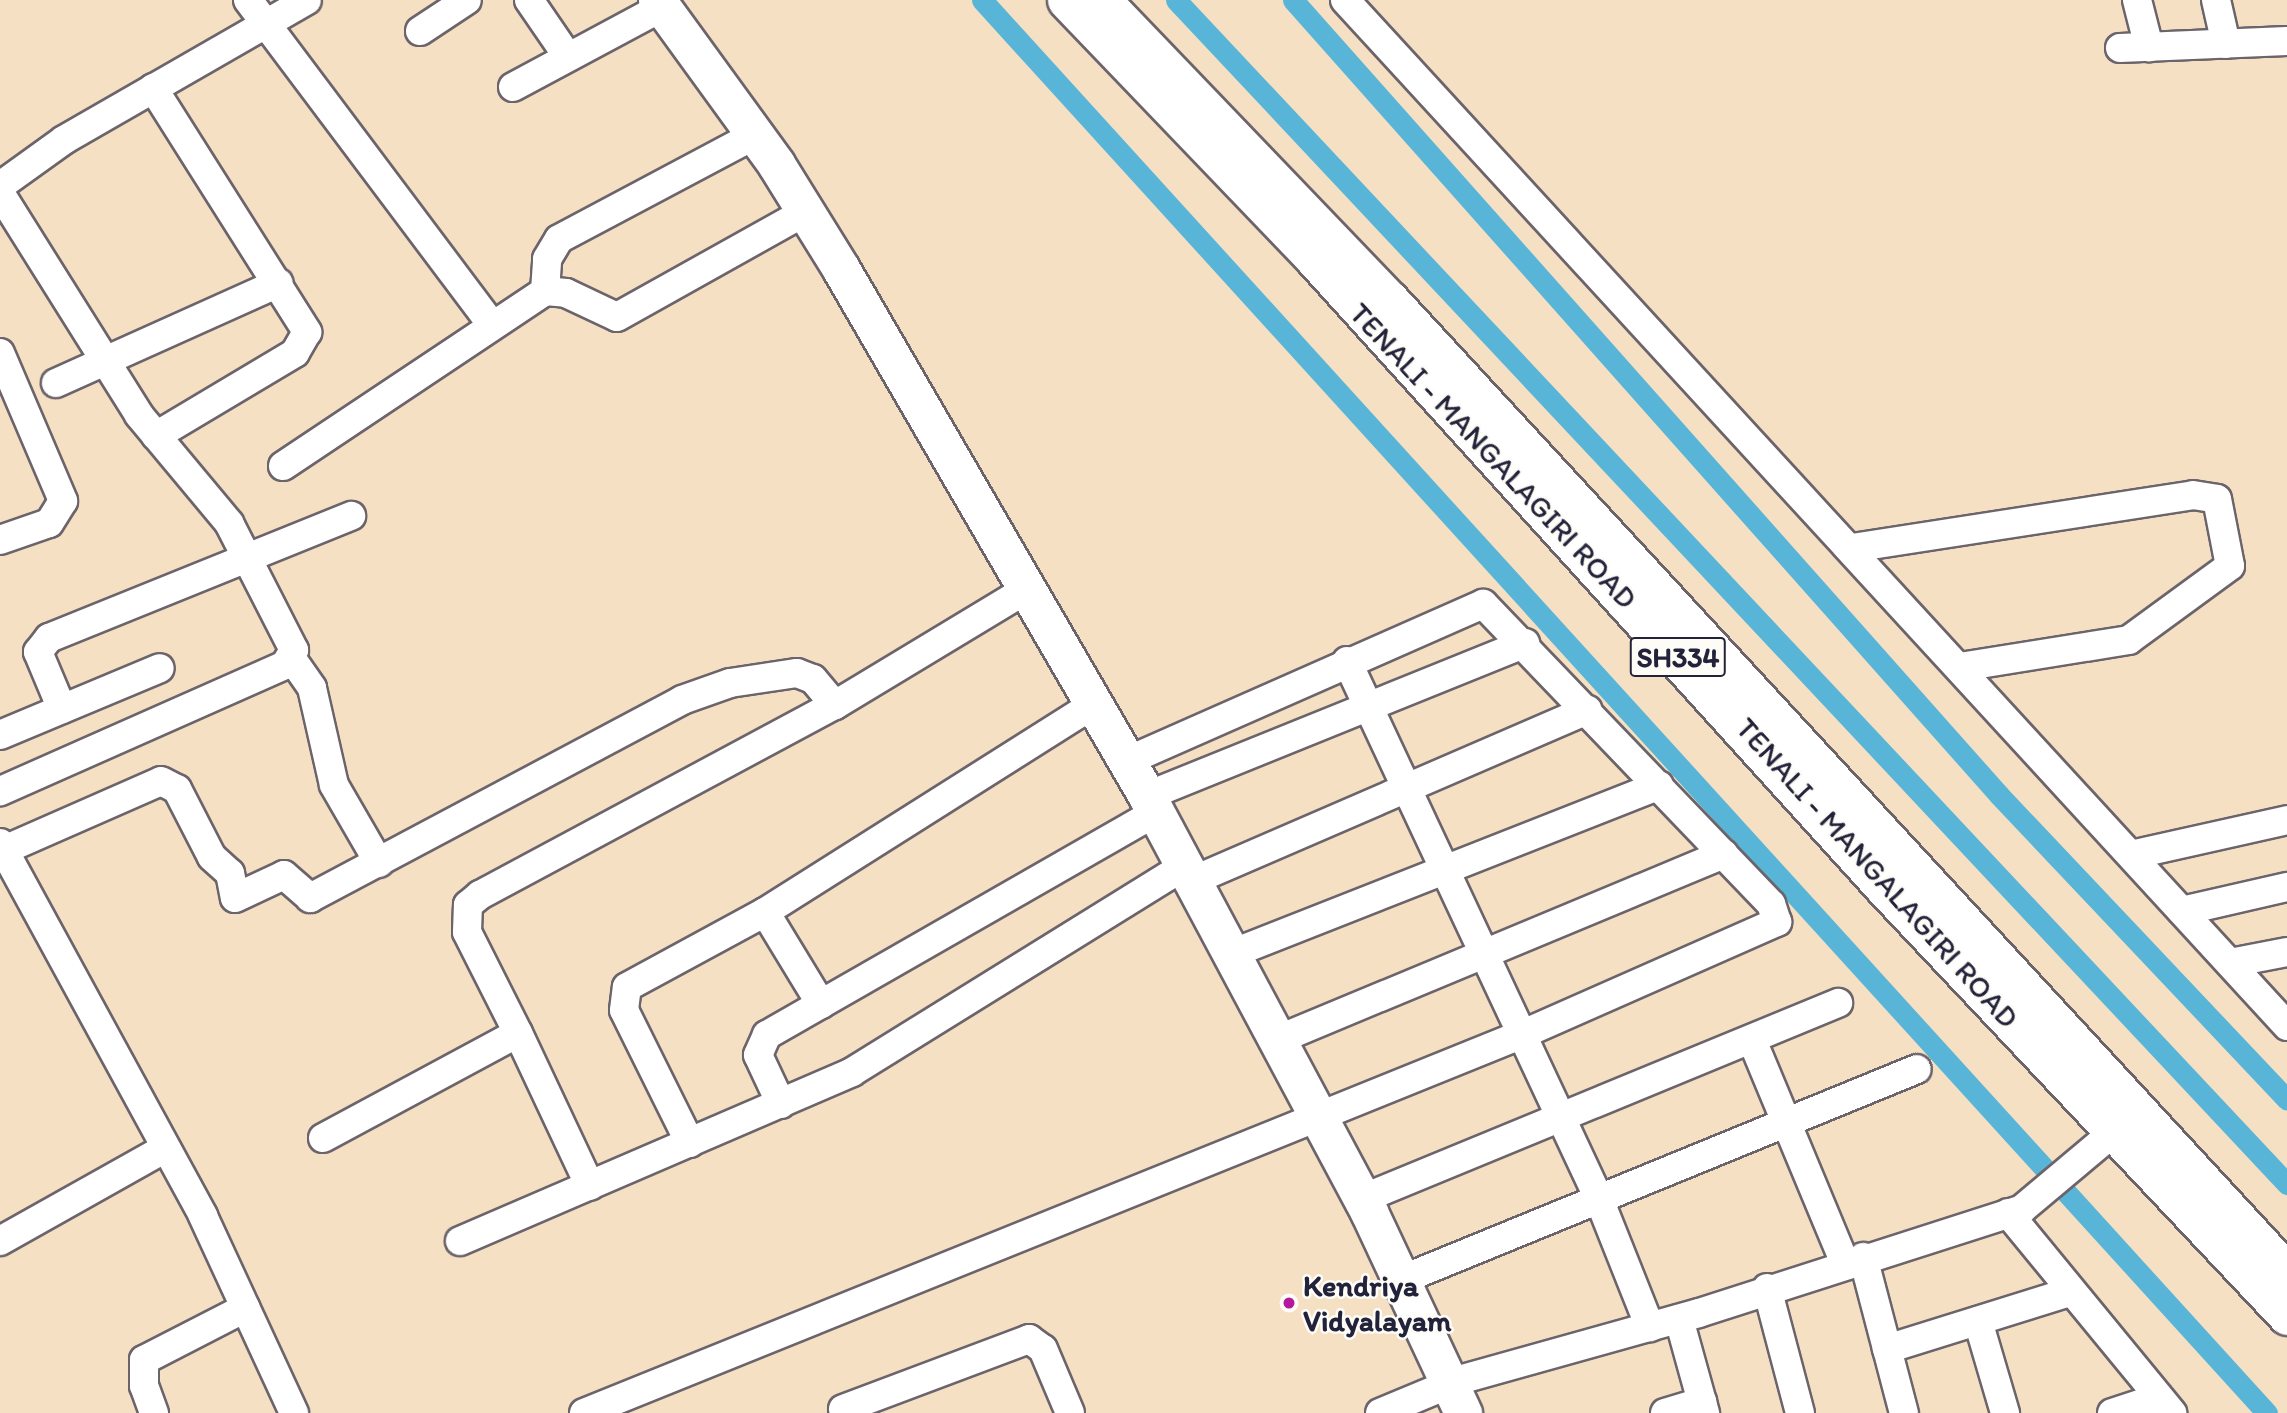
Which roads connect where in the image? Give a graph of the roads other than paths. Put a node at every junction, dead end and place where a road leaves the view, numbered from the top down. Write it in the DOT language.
graph roads {
  1 [pos="248,0"];
  2 [pos="307,0"];
  3 [pos="467,0"];
  4 [pos="529,0"];
  5 [pos="1066,0"];
  6 [pos="1102,0"];
  7 [pos="1345,0"];
  8 [pos="2137,0"];
  9 [pos="2216,0"];
  10 [pos="660,3"];
  11 [pos="266,24"];
  12 [pos="420,31"];
  13 [pos="2287,41"];
  14 [pos="2226,44"];
  15 [pos="2149,47"];
  16 [pos="2120,48"];
  17 [pos="568,57"];
  18 [pos="513,87"];
  19 [pos="153,88"];
  20 [pos="755,135"];
  21 [pos="2,180"];
  22 [pos="805,212"];
  23 [pos="279,283"];
  24 [pos="545,291"];
  25 [pos="492,325"];
  26 [pos="0,353"];
  27 [pos="102,362"];
  28 [pos="56,383"];
  29 [pos="156,436"];
  30 [pos="283,466"];
  31 [pos="351,516"];
  32 [pos="0,540"];
  33 [pos="1852,548"];
  34 [pos="247,554"];
  35 [pos="1026,590"];
  36 [pos="1525,643"];
  37 [pos="292,659"];
  38 [pos="1347,661"];
  39 [pos="1961,667"];
  40 [pos="160,668"];
  41 [pos="835,705"];
  42 [pos="1092,705"];
  43 [pos="1369,707"];
  44 [pos="62,709"];
  45 [pos="1588,710"];
  46 [pos="0,735"];
  47 [pos="1125,762"];
  48 [pos="1659,785"];
  49 [pos="1408,788"];
  50 [pos="0,791"];
  51 [pos="1151,804"];
  52 [pos="2287,820"];
  53 [pos="2,847"];
  54 [pos="1724,854"];
  55 [pos="2131,855"];
  56 [pos="379,863"];
  57 [pos="1447,869"];
  58 [pos="1188,874"];
  59 [pos="9,879"];
  60 [pos="2287,887"];
  61 [pos="2182,911"];
  62 [pos="765,912"];
  63 [pos="2287,952"];
  64 [pos="1485,953"];
  65 [pos="1231,954"];
  66 [pos="2230,963"];
  67 [pos="1838,1003"];
  68 [pos="821,1004"];
  69 [pos="2287,1026"];
  70 [pos="518,1033"];
  71 [pos="1523,1034"];
  72 [pos="1277,1040"];
  73 [pos="1752,1040"];
  74 [pos="1917,1069"];
  75 [pos="781,1104"];
  76 [pos="1561,1116"];
  77 [pos="1318,1118"];
  78 [pos="1790,1122"];
  79 [pos="2117,1130"];
  80 [pos="323,1139"];
  81 [pos="690,1143"];
  82 [pos="166,1148"];
  83 [pos="590,1186"];
  84 [pos="1362,1199"];
  85 [pos="1599,1199"];
  86 [pos="2008,1213"];
  87 [pos="0,1241"];
  88 [pos="460,1241"];
  89 [pos="1854,1260"];
  90 [pos="2287,1272"];
  91 [pos="1401,1280"];
  92 [pos="1767,1288"];
  93 [pos="2070,1292"];
  94 [pos="246,1308"];
  95 [pos="2287,1316"];
  96 [pos="1679,1319"];
  97 [pos="1978,1321"];
  98 [pos="1650,1326"];
  99 [pos="1887,1349"];
  100 [pos="1457,1398"];
  101 [pos="2165,1405"];
  102 [pos="1703,1408"];
  103 [pos="843,1409"];
  104 [pos="287,1411"];
  105 [pos="154,1413"];
  106 [pos="584,1413"];
  107 [pos="1070,1413"];
  108 [pos="1380,1413"];
  109 [pos="1665,1413"];
  110 [pos="1800,1413"];
  111 [pos="1904,1413"];
  112 [pos="2005,1413"];
  113 [pos="2112,1413"];
  1 -- 11 [label="street"];
  2 -- 11 [label="street"];
  3 -- 12 [label="street"];
  4 -- 17 [label="street"];
  5 -- 79 [label="main road, TENALI - MANGALAGIRI ROAD / SH334"];
  6 -- 79 [label="main road, SH334"];
  7 -- 33 [label="street"];
  8 -- 15 [label="street"];
  9 -- 14 [label="street"];
  10 -- 17 [label="street"];
  10 -- 20 [label="main road"];
  11 -- 19 [label="street"];
  11 -- 25 [label="street"];
  13 -- 14 [label="street"];
  14 -- 15 [label="street"];
  15 -- 16 [label="street"];
  17 -- 18 [label="street"];
  19 -- 21 [label="street"];
  19 -- 23 [label="street"];
  20 -- 22 [label="main road"];
  20 -- 24 [label="street"];
  21 -- 27 [label="street"];
  22 -- 24 [label="street"];
  22 -- 35 [label="main road"];
  23 -- 27 [label="street"];
  23 -- 29 [label="street"];
  24 -- 25 [label="street"];
  25 -- 30 [label="street"];
  26 -- 32 [label="street"];
  27 -- 28 [label="street"];
  27 -- 29 [label="street"];
  29 -- 34 [label="street"];
  31 -- 34 [label="street"];
  33 -- 39 [label="street"];
  33 -- 39 [label="street"];
  34 -- 37 [label="street"];
  34 -- 44 [label="street"];
  35 -- 41 [label="street"];
  35 -- 42 [label="main road"];
  36 -- 38 [label="street"];
  36 -- 43 [label="street"];
  36 -- 45 [label="street"];
  37 -- 50 [label="street"];
  37 -- 56 [label="street"];
  38 -- 43 [label="street"];
  38 -- 47 [label="street"];
  39 -- 55 [label="street"];
  40 -- 44 [label="street"];
  41 -- 56 [label="street"];
  41 -- 70 [label="street"];
  42 -- 47 [label="main road"];
  42 -- 62 [label="street"];
  43 -- 49 [label="street"];
  43 -- 51 [label="street"];
  44 -- 46 [label="street"];
  45 -- 48 [label="street"];
  45 -- 49 [label="street"];
  47 -- 51 [label="main road"];
  48 -- 54 [label="street"];
  48 -- 57 [label="street"];
  49 -- 57 [label="street"];
  49 -- 58 [label="street"];
  51 -- 58 [label="main road"];
  51 -- 68 [label="street"];
  52 -- 55 [label="street"];
  53 -- 56 [label="street"];
  53 -- 59 [label="street"];
  54 -- 64 [label="street"];
  54 -- 71 [label="street"];
  55 -- 61 [label="street"];
  57 -- 64 [label="street"];
  57 -- 65 [label="street"];
  58 -- 65 [label="main road"];
  58 -- 75 [label="street"];
  59 -- 82 [label="street"];
  60 -- 61 [label="street"];
  61 -- 66 [label="street"];
  62 -- 68 [label="street"];
  62 -- 81 [label="street"];
  63 -- 66 [label="street"];
  64 -- 71 [label="street"];
  64 -- 72 [label="street"];
  65 -- 72 [label="main road"];
  66 -- 69 [label="street"];
  67 -- 73 [label="street"];
  68 -- 75 [label="street"];
  70 -- 80 [label="street"];
  70 -- 83 [label="street"];
  71 -- 76 [label="street"];
  71 -- 77 [label="street"];
  72 -- 77 [label="main road"];
  73 -- 76 [label="street"];
  73 -- 78 [label="street"];
  74 -- 78 [label="street"];
  75 -- 81 [label="street"];
  76 -- 84 [label="street"];
  76 -- 85 [label="street"];
  77 -- 84 [label="main road"];
  77 -- 106 [label="street"];
  78 -- 85 [label="street"];
  78 -- 89 [label="street"];
  79 -- 86 [label="street"];
  79 -- 90 [label="main road, SH334"];
  79 -- 95 [label="main road, TENALI - MANGALAGIRI ROAD / SH334"];
  81 -- 83 [label="street"];
  82 -- 87 [label="street"];
  82 -- 94 [label="street"];
  83 -- 88 [label="street"];
  84 -- 91 [label="main road"];
  85 -- 91 [label="street"];
  85 -- 98 [label="street"];
  86 -- 89 [label="street"];
  86 -- 93 [label="street"];
  89 -- 92 [label="street"];
  89 -- 99 [label="street"];
  91 -- 100 [label="main road"];
  92 -- 96 [label="street"];
  92 -- 110 [label="street"];
  93 -- 97 [label="street"];
  93 -- 101 [label="street"];
  94 -- 104 [label="street"];
  94 -- 105 [label="street"];
  96 -- 98 [label="street"];
  96 -- 102 [label="street"];
  97 -- 99 [label="street"];
  97 -- 112 [label="street"];
  98 -- 100 [label="street"];
  99 -- 111 [label="street"];
  100 -- 108 [label="street"];
  101 -- 113 [label="street"];
  102 -- 109 [label="street"];
  103 -- 107 [label="street"];
}
